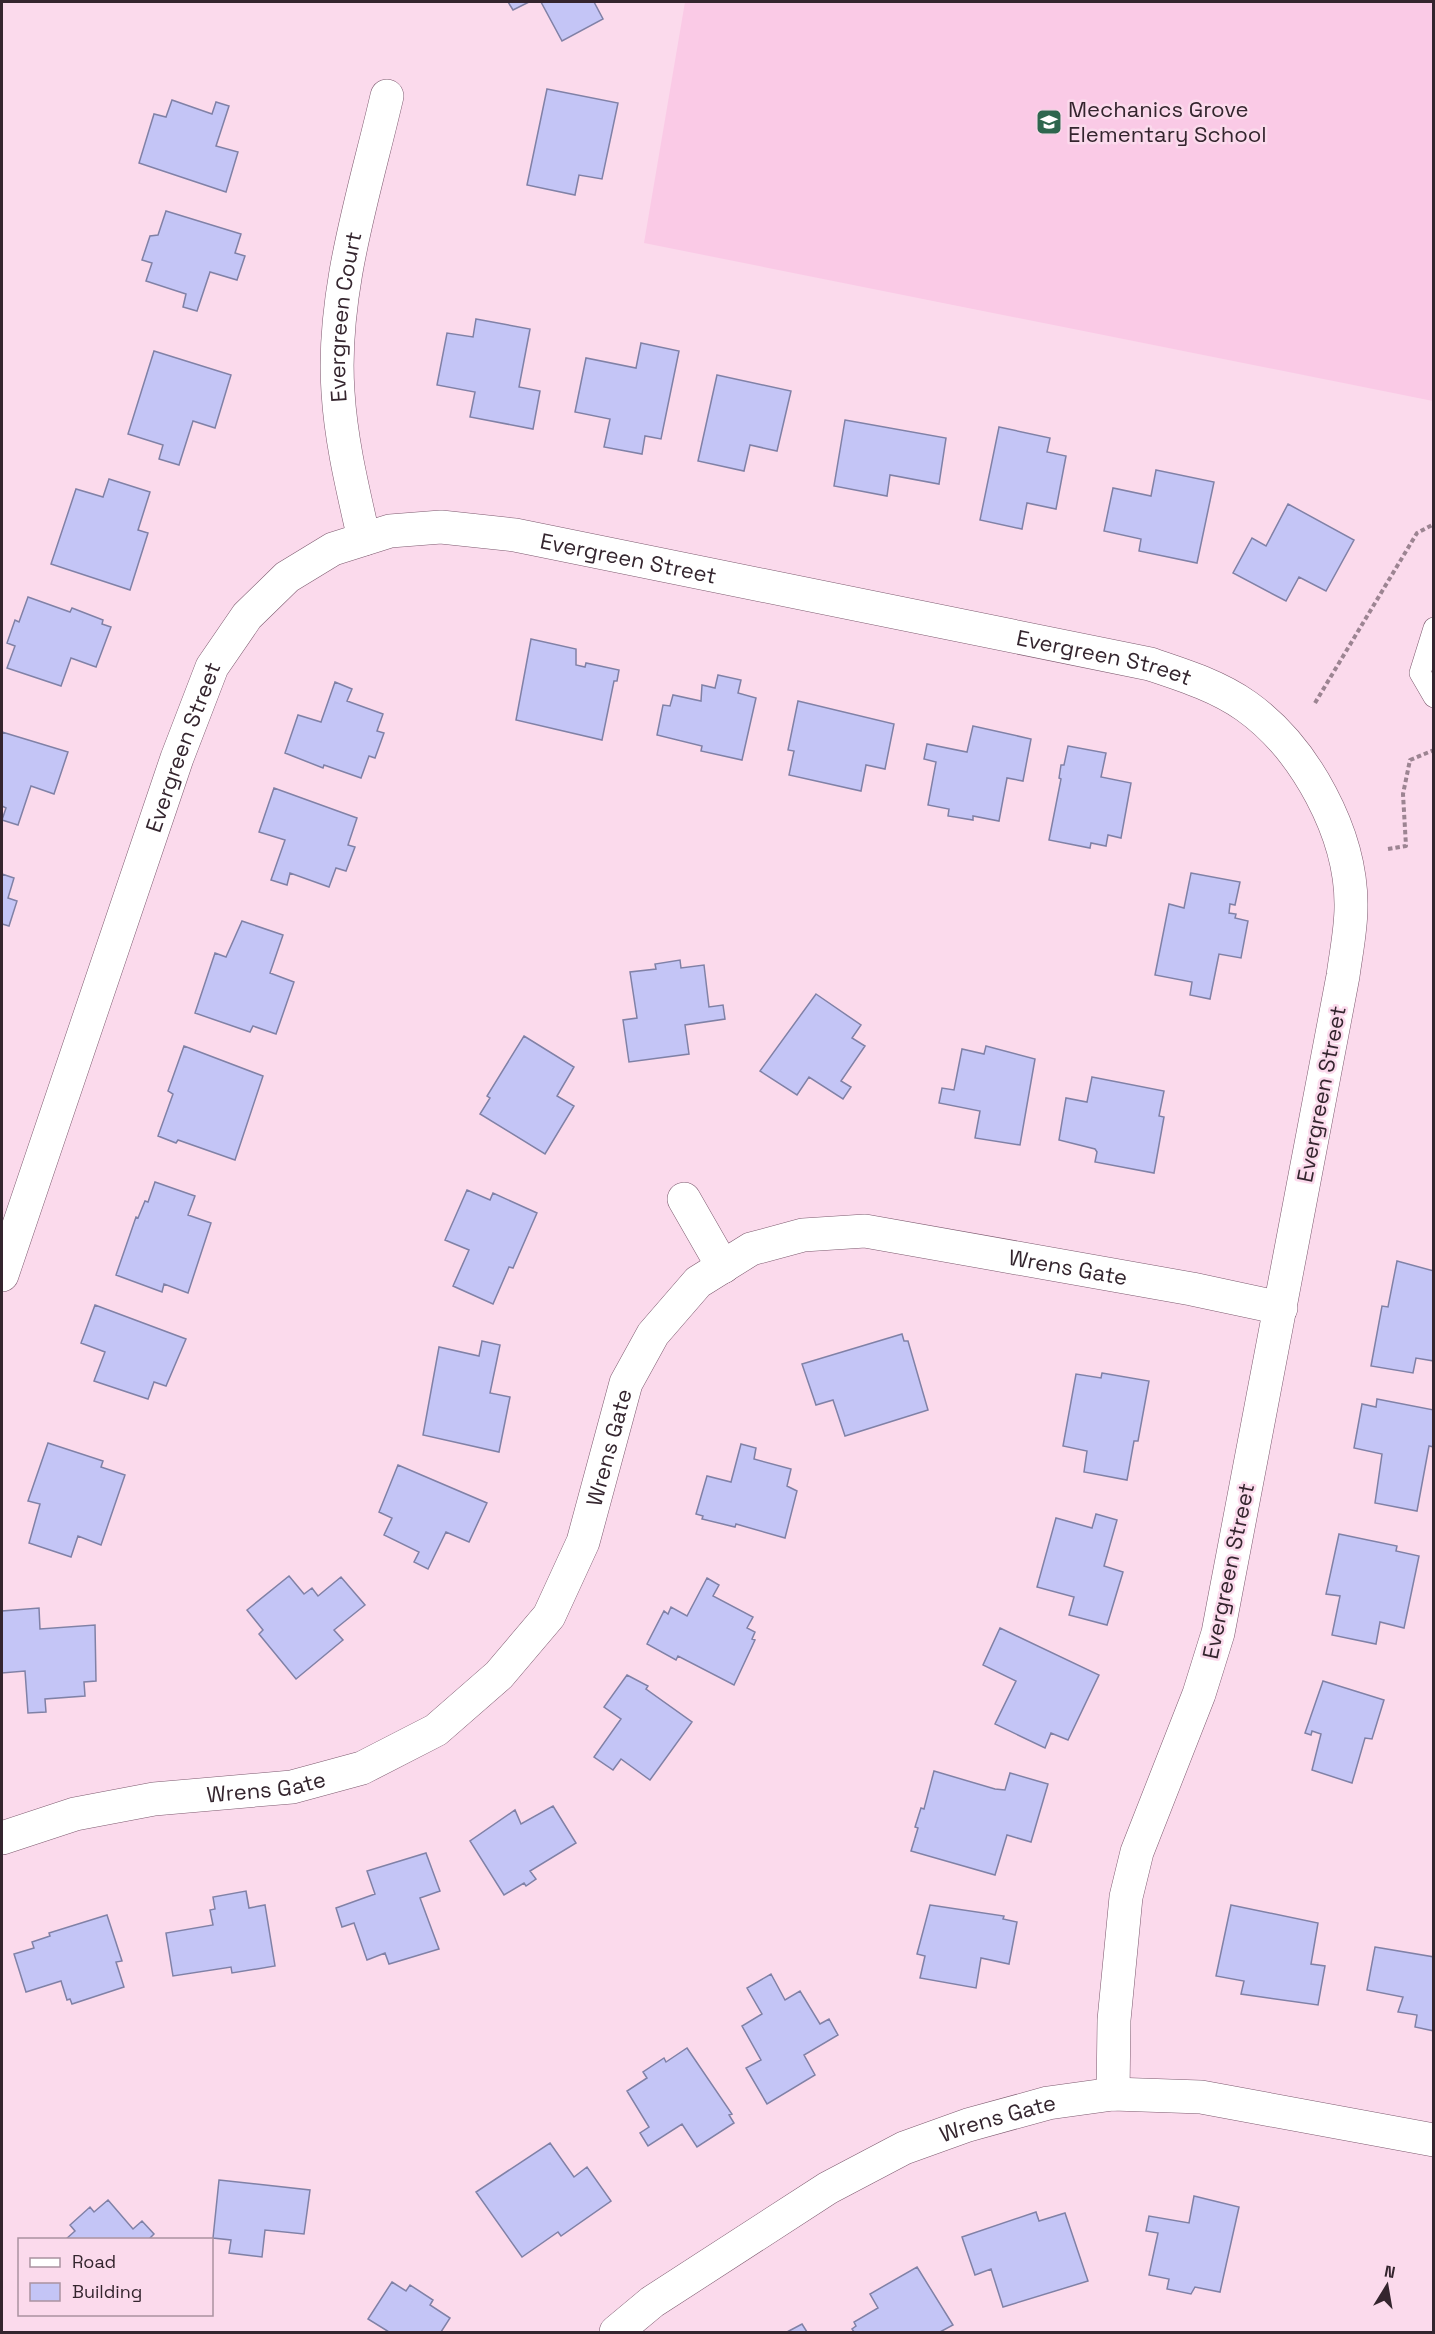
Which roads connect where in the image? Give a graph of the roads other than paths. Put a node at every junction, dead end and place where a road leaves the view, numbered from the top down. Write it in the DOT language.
graph roads {
  1 [pos="387,96"];
  2 [pos="364,539"];
  3 [pos="1434,628"];
  4 [pos="1434,697"];
  5 [pos="684,1199"];
  6 [pos="723,1267"];
  7 [pos="2,1275"];
  8 [pos="1281,1308"];
  9 [pos="2,1838"];
  10 [pos="1113,2094"];
  11 [pos="1434,2140"];
  12 [pos="616,2332"];
  1 -- 2 [label="street, Evergreen Court"];
  2 -- 7 [label="street, Evergreen Street"];
  2 -- 8 [label="street, Evergreen Street"];
  3 -- 4 [label="lane"];
  5 -- 6 [label="street"];
  6 -- 8 [label="street, Wrens Gate"];
  6 -- 9 [label="street, Wrens Gate"];
  8 -- 10 [label="street, Evergreen Street"];
  10 -- 11 [label="street, Wrens Gate"];
  10 -- 12 [label="street, Wrens Gate"];
}
